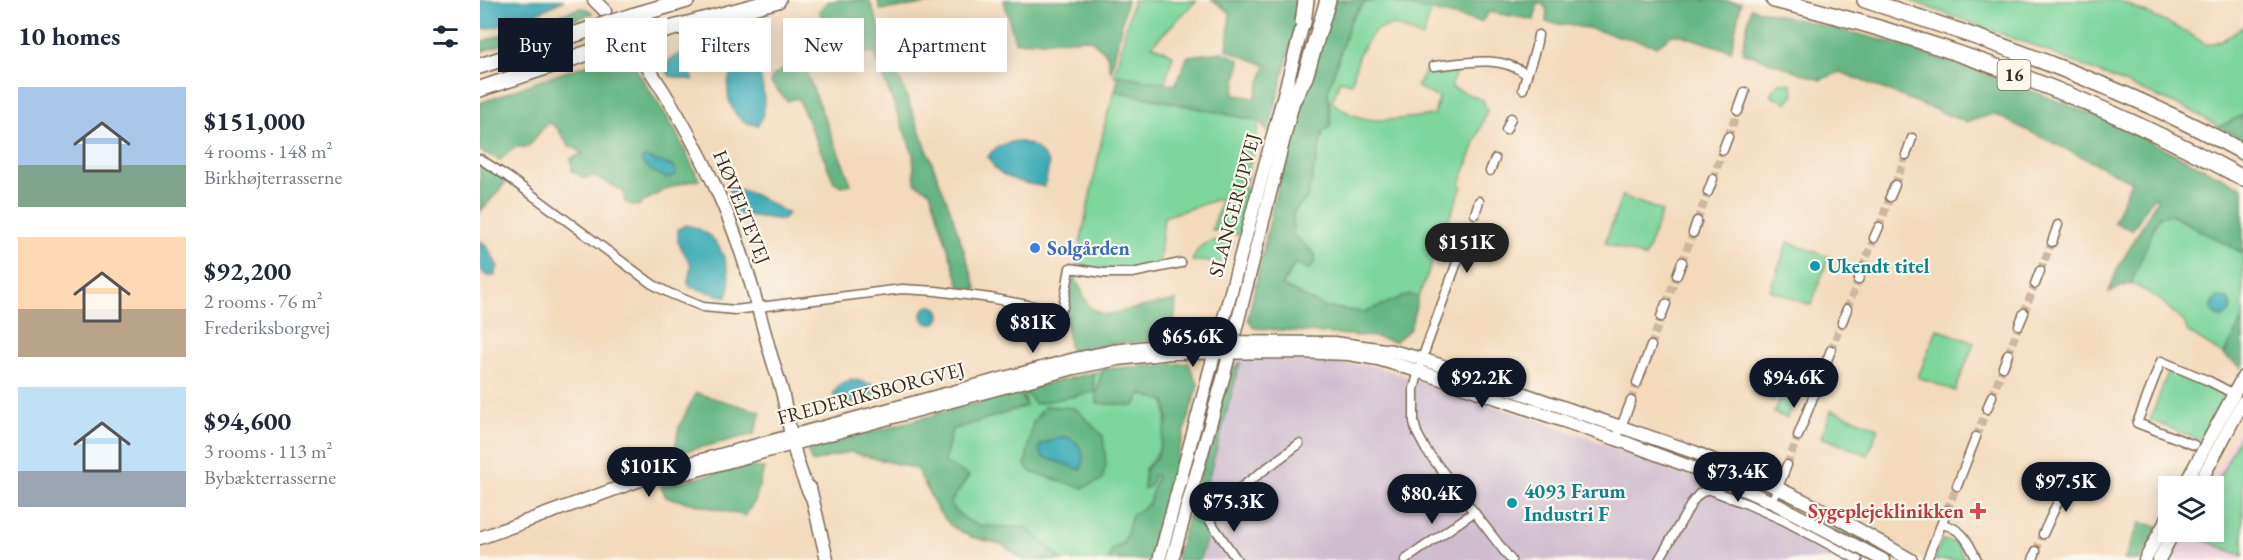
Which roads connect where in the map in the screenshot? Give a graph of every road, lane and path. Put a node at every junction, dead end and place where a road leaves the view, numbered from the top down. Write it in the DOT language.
graph roads {
  1 [pos="594,0"];
  2 [pos="687,0"];
  3 [pos="778,0"];
  4 [pos="1307,0"];
  5 [pos="1321,0"];
  6 [pos="1328,0"];
  7 [pos="1774,0"];
  8 [pos="1865,0"];
  9 [pos="605,11"];
  10 [pos="1303,23"];
  11 [pos="1538,35"];
  12 [pos="480,66"];
  13 [pos="1434,66"];
  14 [pos="652,72"];
  15 [pos="1526,74"];
  16 [pos="480,89"];
  17 [pos="1522,89"];
  18 [pos="1745,92"];
  19 [pos="1294,98"];
  20 [pos="1738,111"];
  21 [pos="1511,118"];
  22 [pos="1506,130"];
  23 [pos="1728,137"];
  24 [pos="1912,138"];
  25 [pos="1724,150"];
  26 [pos="2243,152"];
  27 [pos="1906,155"];
  28 [pos="480,159"];
  29 [pos="1495,159"];
  30 [pos="1490,171"];
  31 [pos="2243,178"];
  32 [pos="1713,179"];
  33 [pos="1895,185"];
  34 [pos="1708,192"];
  35 [pos="1890,197"];
  36 [pos="1479,201"];
  37 [pos="1475,213"];
  38 [pos="1697,221"];
  39 [pos="2058,225"];
  40 [pos="1879,227"];
  41 [pos="1693,233"];
  42 [pos="1874,238"];
  43 [pos="2052,242"];
  44 [pos="1464,243"];
  45 [pos="1682,262"];
  46 [pos="1181,263"];
  47 [pos="1863,268"];
  48 [pos="2040,271"];
  49 [pos="1677,275"];
  50 [pos="1858,280"];
  51 [pos="2035,284"];
  52 [pos="1666,304"];
  53 [pos="758,307"];
  54 [pos="1847,309"];
  55 [pos="2024,313"];
  56 [pos="1662,317"];
  57 [pos="1842,322"];
  58 [pos="2019,325"];
  59 [pos="1651,345"];
  60 [pos="1223,347"];
  61 [pos="1831,350"];
  62 [pos="2008,354"];
  63 [pos="1826,363"];
  64 [pos="1420,365"];
  65 [pos="2003,367"];
  66 [pos="2243,376"];
  67 [pos="1637,383"];
  68 [pos="1815,392"];
  69 [pos="1992,396"];
  70 [pos="2238,398"];
  71 [pos="1630,401"];
  72 [pos="1987,409"];
  73 [pos="1621,426"];
  74 [pos="1798,436"];
  75 [pos="1976,437"];
  76 [pos="795,439"];
  77 [pos="1616,439"];
  78 [pos="1299,444"];
  79 [pos="2194,445"];
  80 [pos="1787,465"];
  81 [pos="2190,476"];
  82 [pos="2203,476"];
  83 [pos="2067,482"];
  84 [pos="1957,486"];
  85 [pos="1778,489"];
  86 [pos="1772,502"];
  87 [pos="1947,510"];
  88 [pos="1474,512"];
  89 [pos="1942,524"];
  90 [pos="2043,534"];
  91 [pos="2158,536"];
  92 [pos="480,538"];
  93 [pos="2168,542"];
  94 [pos="827,560"];
  95 [pos="1159,560"];
  96 [pos="1172,560"];
  97 [pos="1237,560"];
  98 [pos="1405,560"];
  99 [pos="1511,560"];
  100 [pos="1659,560"];
  101 [pos="1858,560"];
  102 [pos="1883,560"];
  103 [pos="1911,560"];
  104 [pos="1928,560"];
  105 [pos="1977,560"];
  106 [pos="2145,560"];
  107 [pos="2159,560"];
  1 -- 9 [label="street"];
  2 -- 12 [label="highway, bridge"];
  3 -- 16 [label="highway, bridge"];
  4 -- 10 [label="highway"];
  5 -- 19 [label="street, SLANGERUPVEJ"];
  6 -- 19 [label="highway"];
  7 -- 31 [label="highway, 16"];
  8 -- 26 [label="highway, 16"];
  10 -- 60 [label="street, SLANGERUPVEJ"];
  11 -- 15 [label="street"];
  13 -- 15 [label="street"];
  14 -- 53 [label="street, HØVELTEVEJ"];
  15 -- 17 [label="street"];
  18 -- 20 [label="street"];
  19 -- 60 [label="street, SLANGERUPVEJ"];
  21 -- 22 [label="street"];
  23 -- 25 [label="street"];
  24 -- 27 [label="street"];
  28 -- 53 [label="street"];
  29 -- 30 [label="street"];
  32 -- 34 [label="street"];
  33 -- 35 [label="street"];
  36 -- 37 [label="street"];
  38 -- 41 [label="street"];
  39 -- 43 [label="street"];
  40 -- 42 [label="street"];
  44 -- 64 [label="street"];
  45 -- 49 [label="street"];
  46 -- 53 [label="street"];
  47 -- 50 [label="street"];
  48 -- 51 [label="street"];
  52 -- 56 [label="street"];
  53 -- 76 [label="street, HØVELTEVEJ"];
  54 -- 57 [label="street"];
  55 -- 58 [label="street"];
  59 -- 67 [label="street"];
  60 -- 64 [label="street, FREDERIKSBORGVEJ"];
  60 -- 76 [label="street, FREDERIKSBORGVEJ"];
  60 -- 95 [label="street, SLANGERUPVEJ"];
  60 -- 96 [label="street, SLANGERUPVEJ"];
  61 -- 63 [label="street"];
  62 -- 65 [label="street"];
  64 -- 73 [label="street, FREDERIKSBORGVEJ"];
  64 -- 77 [label="street, FREDERIKSBORGVEJ"];
  64 -- 88 [label="street"];
  66 -- 70 [label="street"];
  68 -- 74 [label="street"];
  69 -- 72 [label="street"];
  70 -- 79 [label="street"];
  70 -- 81 [label="street"];
  70 -- 82 [label="street"];
  71 -- 73 [label="street"];
  73 -- 77 [label="street"];
  73 -- 85 [label="street, FREDERIKSBORGVEJ"];
  75 -- 84 [label="street"];
  76 -- 92 [label="street, FREDERIKSBORGVEJ"];
  76 -- 94 [label="street, HØVELTEVEJ"];
  77 -- 86 [label="street, FREDERIKSBORGVEJ"];
  78 -- 97 [label="street"];
  80 -- 85 [label="street"];
  83 -- 90 [label="street"];
  85 -- 86 [label="street"];
  85 -- 103 [label="street, FREDERIKSBORGVEJ"];
  86 -- 102 [label="street, FREDERIKSBORGVEJ"];
  87 -- 89 [label="street"];
  88 -- 98 [label="street"];
  88 -- 99 [label="street"];
  89 -- 104 [label="street"];
  89 -- 105 [label="street"];
  91 -- 106 [label="street"];
  93 -- 107 [label="street"];
  100 -- 101 [label="street"];
}
